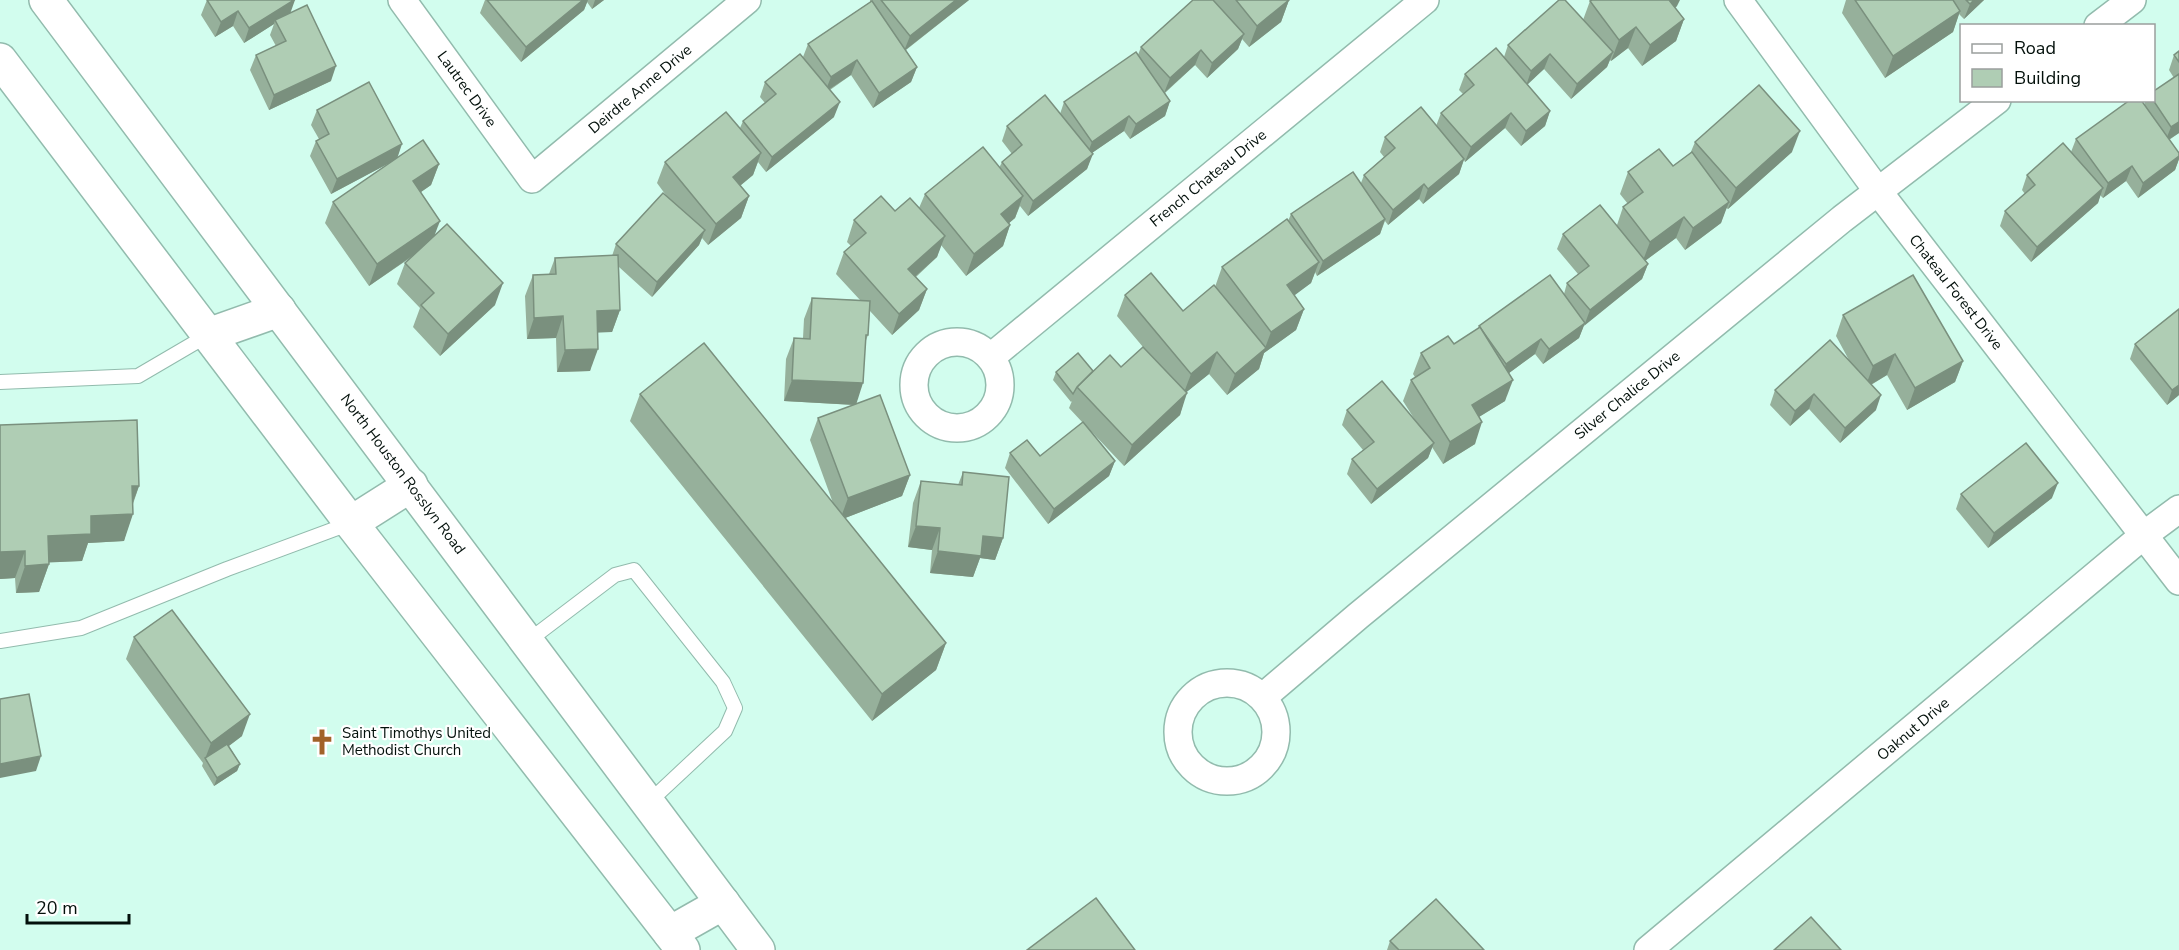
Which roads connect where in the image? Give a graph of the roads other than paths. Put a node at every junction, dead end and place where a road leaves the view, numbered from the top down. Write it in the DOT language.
graph roads {
  1 [pos="46,0"];
  2 [pos="402,0"];
  3 [pos="747,0"];
  4 [pos="1425,0"];
  5 [pos="1738,0"];
  6 [pos="2133,0"];
  7 [pos="2101,24"];
  8 [pos="0,60"];
  9 [pos="1994,102"];
  10 [pos="532,179"];
  11 [pos="1877,190"];
  12 [pos="279,310"];
  13 [pos="208,334"];
  14 [pos="991,357"];
  15 [pos="0,382"];
  16 [pos="411,484"];
  17 [pos="2179,509"];
  18 [pos="351,523"];
  19 [pos="2144,535"];
  20 [pos="2179,581"];
  21 [pos="0,641"];
  22 [pos="528,641"];
  23 [pos="1263,697"];
  24 [pos="648,803"];
  25 [pos="723,903"];
  26 [pos="676,942"];
  27 [pos="759,950"];
  28 [pos="1648,950"];
  1 -- 12 [label="main road, North Houston Rosslyn Road"];
  2 -- 10 [label="street, Lautrec Drive"];
  3 -- 10 [label="street, Deirdre Anne Drive"];
  4 -- 14 [label="street, French Chateau Drive"];
  5 -- 11 [label="street, Chateau Forest Drive"];
  6 -- 7 [label="street"];
  8 -- 13 [label="main road"];
  9 -- 11 [label="street, Silver Chalice Drive"];
  11 -- 19 [label="street, Chateau Forest Drive"];
  11 -- 23 [label="street, Silver Chalice Drive"];
  12 -- 13 [label="main road"];
  12 -- 16 [label="main road, North Houston Rosslyn Road"];
  13 -- 15 [label="lane"];
  13 -- 18 [label="main road"];
  16 -- 18 [label="main road"];
  16 -- 22 [label="main road, North Houston Rosslyn Road"];
  17 -- 19 [label="street, Oaknut Drive"];
  18 -- 21 [label="lane"];
  18 -- 26 [label="main road"];
  19 -- 20 [label="street, Chateau Forest Drive"];
  19 -- 28 [label="street, Oaknut Drive"];
  22 -- 24 [label="main road, North Houston Rosslyn Road"];
  22 -- 24 [label="lane"];
  24 -- 25 [label="main road, North Houston Rosslyn Road"];
  25 -- 26 [label="main road"];
  25 -- 27 [label="main road, North Houston Rosslyn Road"];
}
